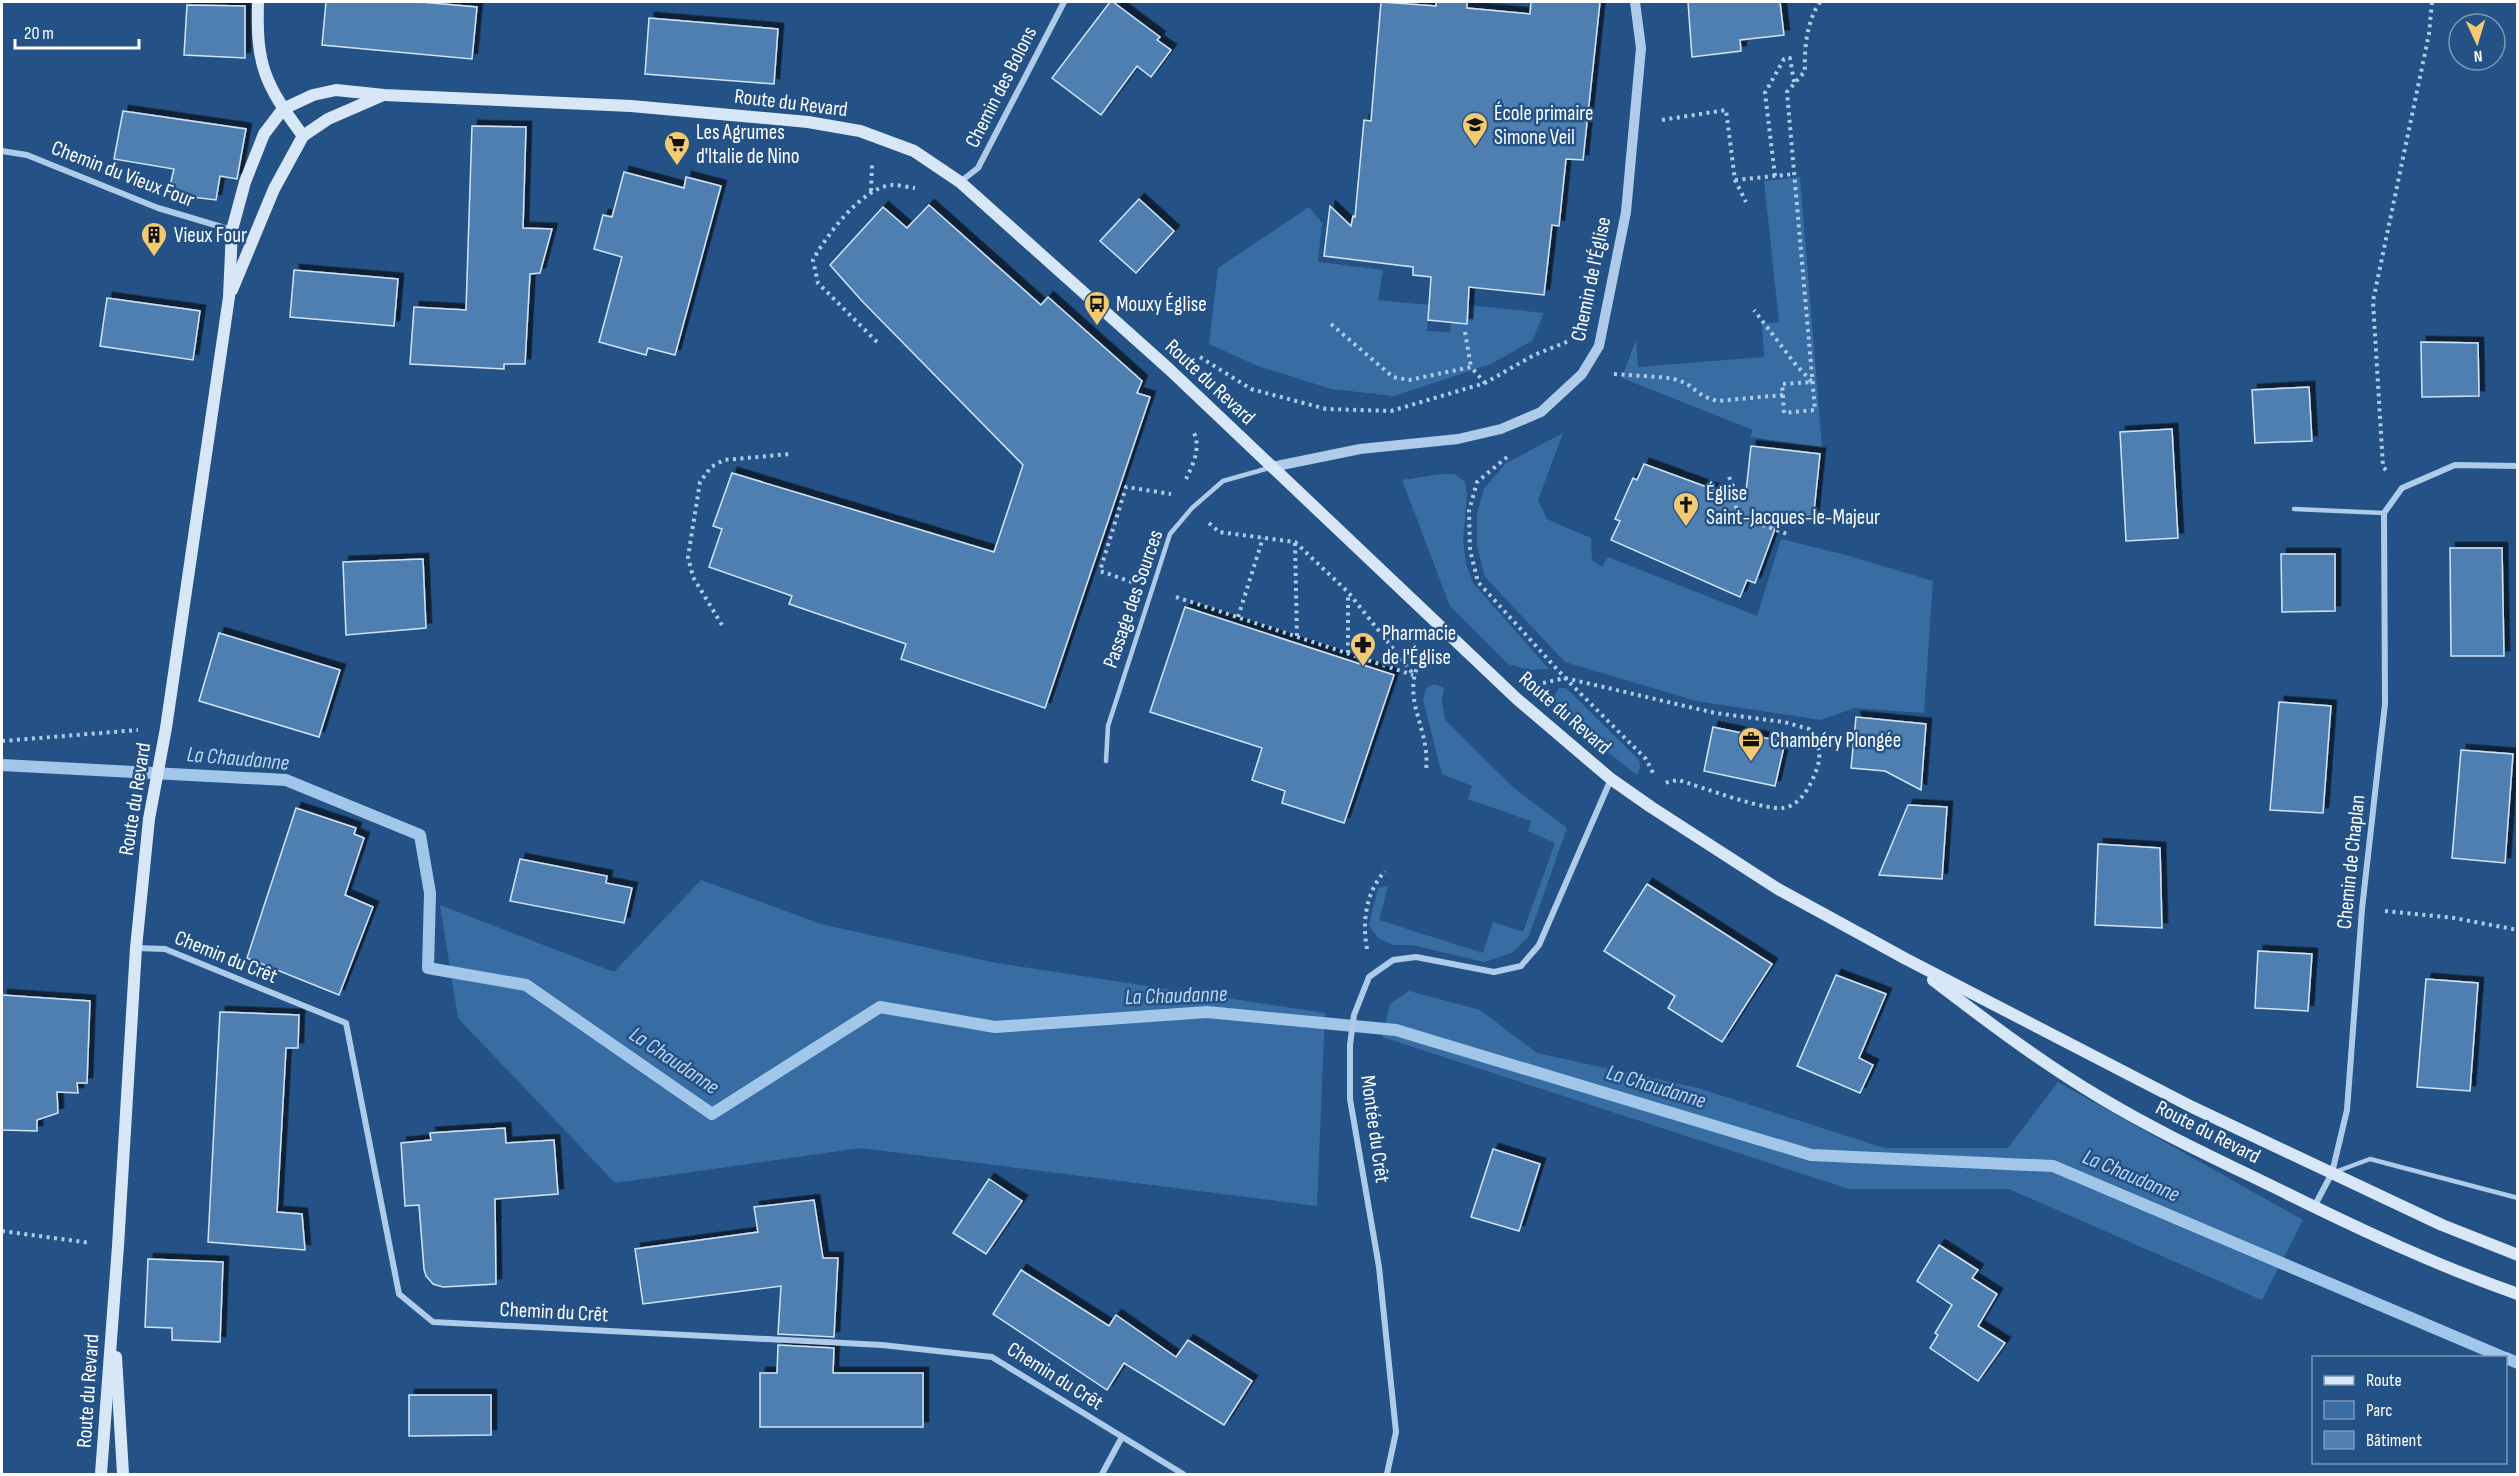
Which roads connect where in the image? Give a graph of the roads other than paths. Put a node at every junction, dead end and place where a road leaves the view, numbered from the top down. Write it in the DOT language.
graph roads {
  1 [pos="258,2"];
  2 [pos="1064,2"];
  3 [pos="1635,2"];
  4 [pos="384,95"];
  5 [pos="283,109"];
  6 [pos="303,136"];
  7 [pos="2,151"];
  8 [pos="960,182"];
  9 [pos="232,230"];
  10 [pos="229,297"];
  11 [pos="2517,466"];
  12 [pos="1272,467"];
  13 [pos="2295,509"];
  14 [pos="2384,513"];
  15 [pos="1106,761"];
  16 [pos="1611,779"];
  17 [pos="136,948"];
  18 [pos="1906,959"];
  19 [pos="2332,1173"];
  20 [pos="2517,1198"];
  21 [pos="2314,1207"];
  22 [pos="2517,1255"];
  23 [pos="2517,1294"];
  24 [pos="113,1311"];
  25 [pos="1122,1437"];
  26 [pos="101,1474"];
  27 [pos="123,1474"];
  28 [pos="1102,1474"];
  29 [pos="1183,1474"];
  30 [pos="1387,1474"];
  1 -- 5 [label="main road"];
  2 -- 8 [label="street, Chemin des Bolons"];
  3 -- 12 [label="street, Chemin de l'Église"];
  4 -- 5 [label="main road, Route du Revard"];
  4 -- 6 [label="main road, Route du Revard"];
  4 -- 8 [label="main road, Route du Revard"];
  5 -- 6 [label="main road"];
  5 -- 9 [label="main road, Route du Revard"];
  6 -- 10 [label="main road, Route du Revard"];
  7 -- 9 [label="street, Chemin du Vieux Four"];
  8 -- 12 [label="main road, Route du Revard"];
  9 -- 10 [label="main road, Route du Revard"];
  10 -- 17 [label="main road, Route du Revard"];
  11 -- 14 [label="street"];
  12 -- 15 [label="lane, Passage des Sources"];
  12 -- 16 [label="main road, Route du Revard"];
  13 -- 14 [label="lane"];
  14 -- 19 [label="street, Chemin de Chaplan"];
  16 -- 18 [label="main road, Route du Revard"];
  16 -- 30 [label="street, Montée du Crêt"];
  17 -- 24 [label="main road, Route du Revard"];
  17 -- 25 [label="street, Chemin du Crêt"];
  18 -- 19 [label="main road, Route du Revard"];
  18 -- 21 [label="main road, Route du Revard"];
  19 -- 20 [label="lane"];
  19 -- 21 [label="street, Chemin de Chaplan"];
  19 -- 22 [label="main road, Route du Revard"];
  21 -- 23 [label="main road, Route du Revard"];
  24 -- 26 [label="main road, Route du Revard"];
  24 -- 27 [label="main road, Route du Revard"];
  25 -- 28 [label="street"];
  25 -- 29 [label="street, Chemin du Crêt"];
}
